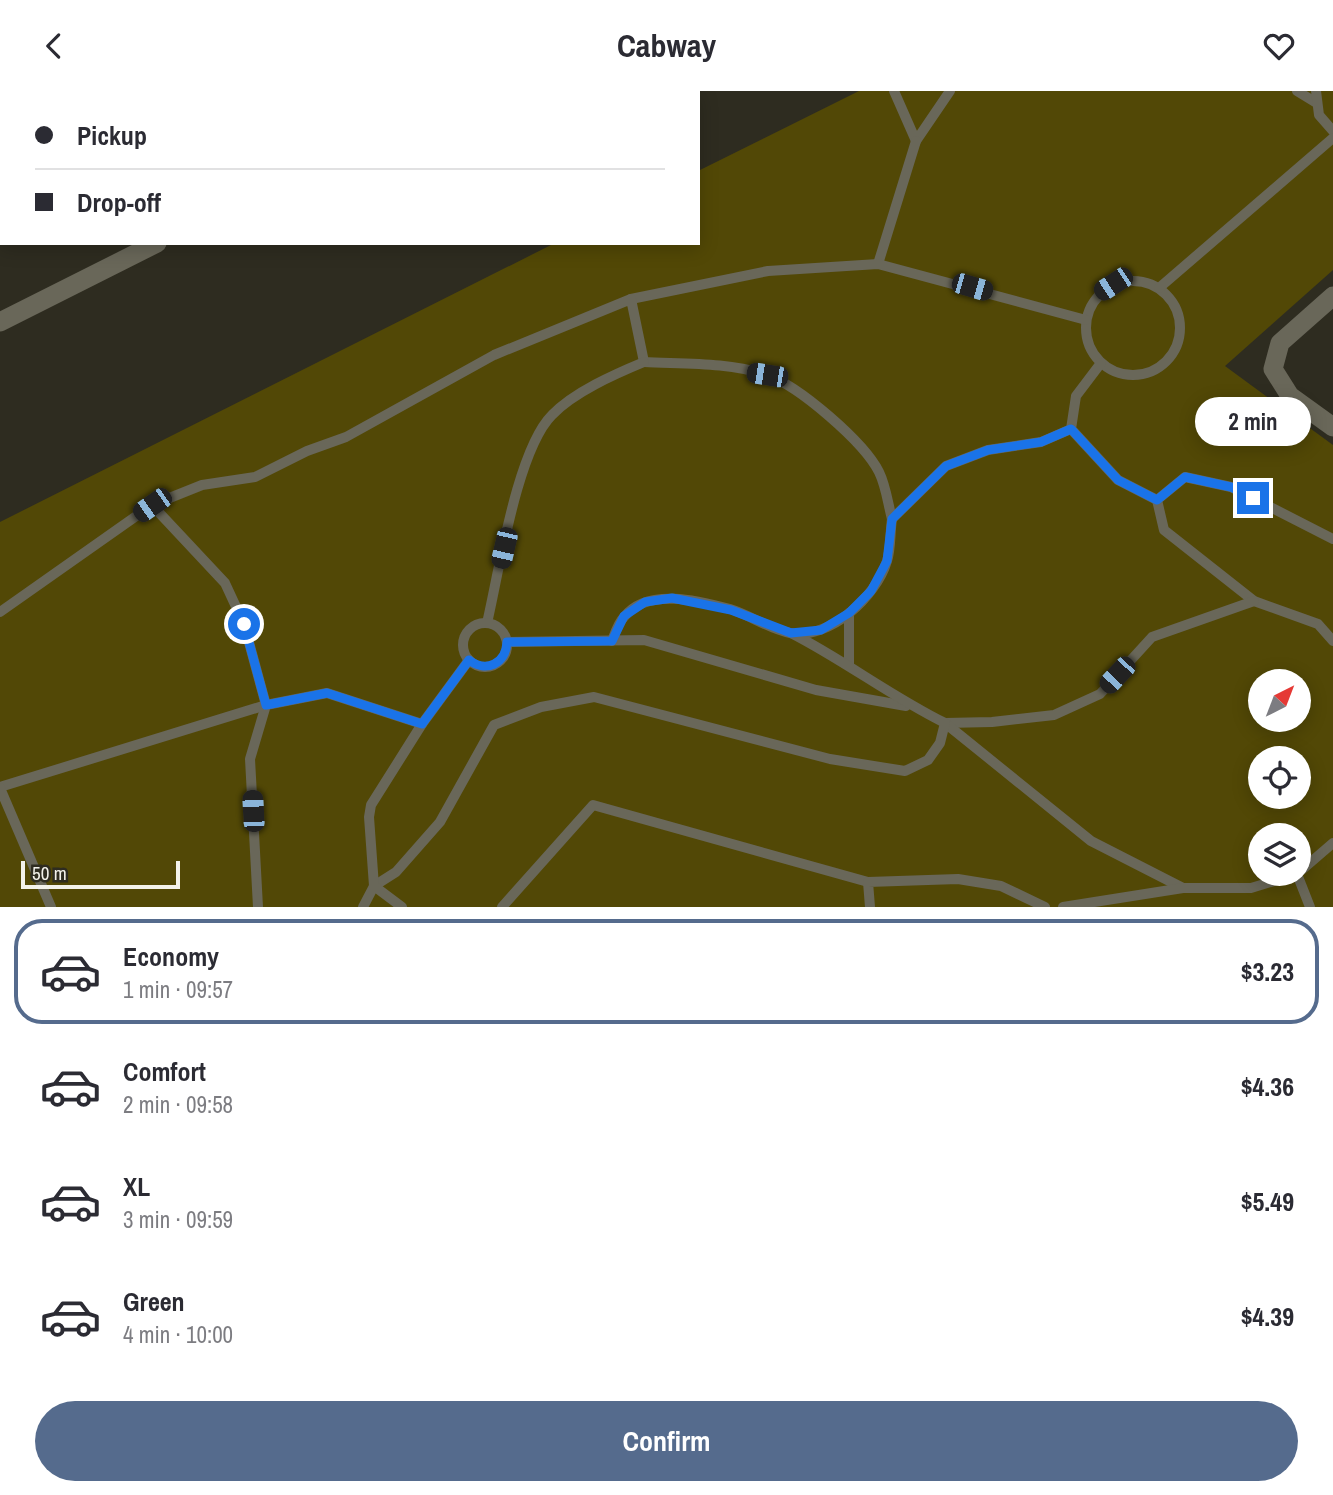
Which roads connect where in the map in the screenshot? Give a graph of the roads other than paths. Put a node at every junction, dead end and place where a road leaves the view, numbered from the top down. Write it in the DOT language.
graph roads {
  1 [pos="894,91"];
  2 [pos="950,91"];
  3 [pos="1297,91"];
  4 [pos="1315,96"];
  5 [pos="1333,131"];
  6 [pos="1333,138"];
  7 [pos="916,141"];
  8 [pos="154,245"];
  9 [pos="878,264"];
  10 [pos="1159,288"];
  11 [pos="1333,296"];
  12 [pos="631,299"];
  13 [pos="1086,320"];
  14 [pos="0,321"];
  15 [pos="644,362"];
  16 [pos="1101,363"];
  17 [pos="1333,427"];
  18 [pos="1071,429"];
  19 [pos="1157,500"];
  20 [pos="152,505"];
  21 [pos="892,519"];
  22 [pos="1333,539"];
  23 [pos="1254,601"];
  24 [pos="0,612"];
  25 [pos="849,613"];
  26 [pos="487,623"];
  27 [pos="791,633"];
  28 [pos="612,641"];
  29 [pos="1333,641"];
  30 [pos="507,642"];
  31 [pos="469,660"];
  32 [pos="849,664"];
  33 [pos="266,705"];
  34 [pos="912,707"];
  35 [pos="946,723"];
  36 [pos="422,724"];
  37 [pos="0,788"];
  38 [pos="1333,843"];
  39 [pos="1311,862"];
  40 [pos="868,882"];
  41 [pos="374,886"];
  42 [pos="1258,886"];
  43 [pos="1302,886"];
  44 [pos="1183,888"];
  45 [pos="1120,896"];
  46 [pos="51,907"];
  47 [pos="258,907"];
  48 [pos="363,907"];
  49 [pos="402,907"];
  50 [pos="502,907"];
  51 [pos="870,907"];
  52 [pos="1045,907"];
  53 [pos="1063,907"];
  54 [pos="1099,907"];
  55 [pos="1310,907"];
  1 -- 7 [label="lane"];
  2 -- 7 [label="lane"];
  3 -- 4 [label="lane"];
  4 -- 5 [label="lane"];
  6 -- 10 [label="lane"];
  7 -- 9 [label="lane"];
  8 -- 14 [label="street"];
  9 -- 12 [label="lane"];
  9 -- 13 [label="lane"];
  10 -- 13 [label="lane"];
  10 -- 16 [label="lane"];
  11 -- 17 [label="street"];
  12 -- 15 [label="lane"];
  12 -- 20 [label="lane"];
  13 -- 16 [label="lane"];
  15 -- 21 [label="lane"];
  15 -- 26 [label="lane"];
  16 -- 18 [label="lane"];
  18 -- 19 [label="lane"];
  18 -- 21 [label="lane"];
  19 -- 22 [label="lane"];
  19 -- 23 [label="lane"];
  20 -- 24 [label="lane"];
  20 -- 33 [label="lane"];
  21 -- 25 [label="lane"];
  23 -- 29 [label="lane"];
  23 -- 35 [label="lane"];
  25 -- 27 [label="lane"];
  25 -- 32 [label="lane"];
  26 -- 30 [label="lane"];
  26 -- 31 [label="lane"];
  27 -- 28 [label="lane"];
  27 -- 32 [label="lane"];
  28 -- 30 [label="lane"];
  28 -- 34 [label="lane"];
  30 -- 31 [label="lane"];
  31 -- 36 [label="lane"];
  32 -- 34 [label="lane"];
  33 -- 36 [label="lane"];
  33 -- 37 [label="lane"];
  33 -- 47 [label="lane"];
  34 -- 35 [label="lane"];
  35 -- 41 [label="lane"];
  35 -- 44 [label="lane"];
  36 -- 41 [label="lane"];
  37 -- 46 [label="lane"];
  38 -- 39 [label="lane"];
  40 -- 50 [label="lane"];
  40 -- 51 [label="lane"];
  40 -- 52 [label="lane"];
  41 -- 48 [label="lane"];
  41 -- 49 [label="lane"];
  42 -- 44 [label="lane"];
  43 -- 55 [label="lane"];
  44 -- 45 [label="lane"];
  45 -- 53 [label="lane"];
  45 -- 54 [label="lane"];
}
